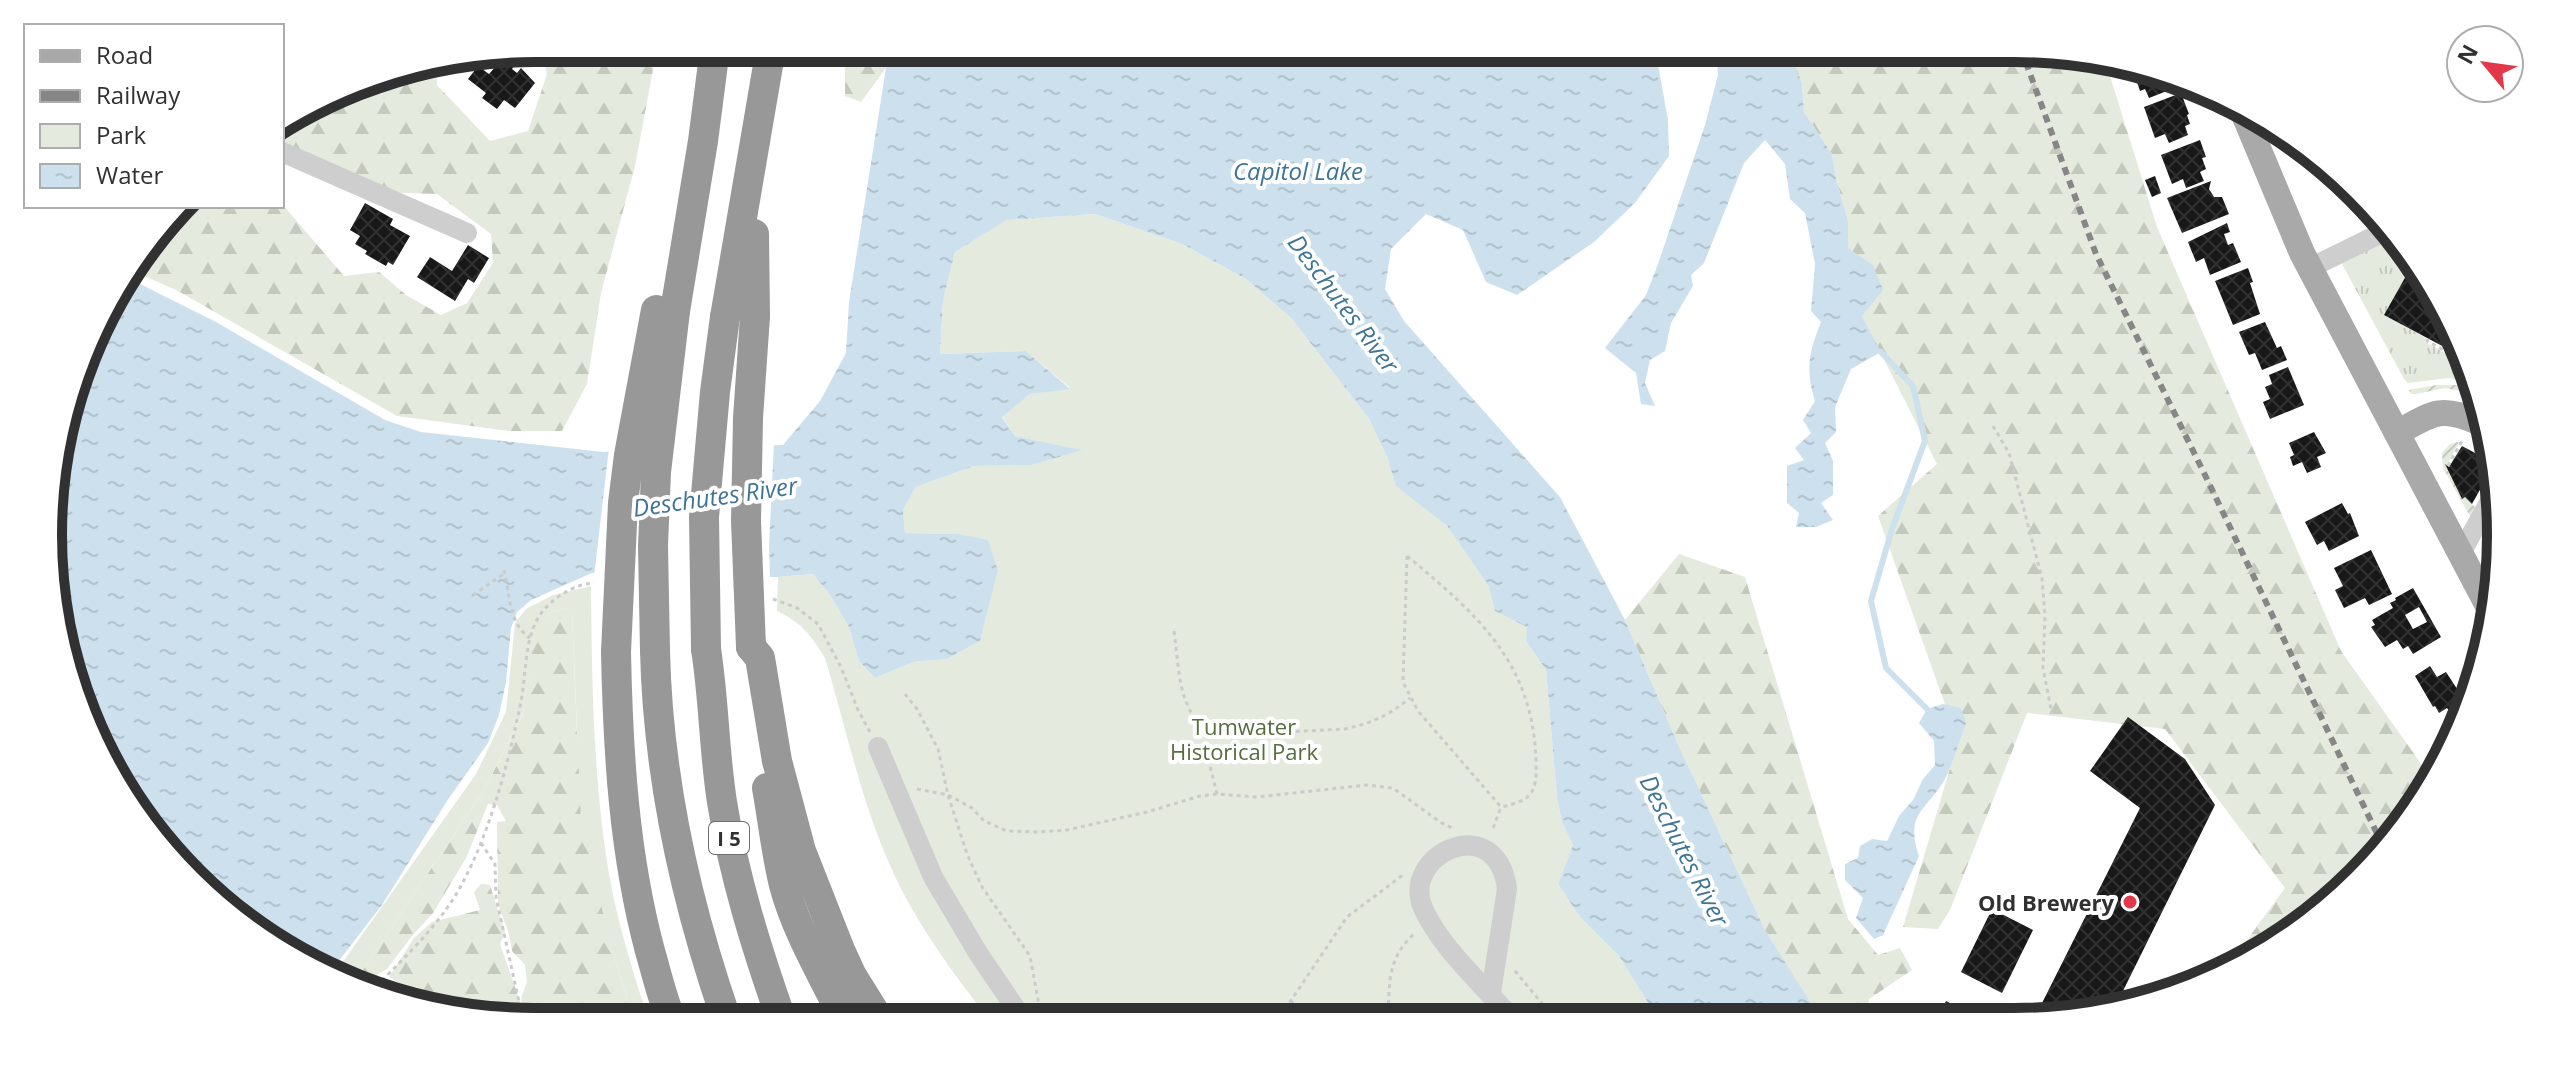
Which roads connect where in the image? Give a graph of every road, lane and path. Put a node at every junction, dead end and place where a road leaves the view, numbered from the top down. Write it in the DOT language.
graph roads {
  1 [pos="713,62"];
  2 [pos="769,62"];
  3 [pos="2248,124"];
  4 [pos="284,153"];
  5 [pos="2377,232"];
  6 [pos="467,233"];
  7 [pos="2310,268"];
  8 [pos="665,310"];
  9 [pos="740,317"];
  10 [pos="2428,339"];
  11 [pos="2451,354"];
  12 [pos="1993,426"];
  13 [pos="2471,431"];
  14 [pos="2397,433"];
  15 [pos="2448,466"];
  16 [pos="2486,508"];
  17 [pos="2460,555"];
  18 [pos="590,583"];
  19 [pos="2484,590"];
  20 [pos="473,595"];
  21 [pos="797,608"];
  22 [pos="1174,631"];
  23 [pos="530,638"];
  24 [pos="751,647"];
  25 [pos="905,694"];
  26 [pos="1410,698"];
  27 [pos="2052,714"];
  28 [pos="1208,736"];
  29 [pos="878,747"];
  30 [pos="894,785"];
  31 [pos="1217,794"];
  32 [pos="948,795"];
  33 [pos="1501,807"];
  34 [pos="1459,831"];
  35 [pos="1490,838"];
  36 [pos="481,843"];
  37 [pos="1413,870"];
  38 [pos="1511,959"];
  39 [pos="380,982"];
  40 [pos="1491,993"];
  41 [pos="1290,1002"];
  42 [pos="520,1008"];
  43 [pos="666,1008"];
  44 [pos="723,1008"];
  45 [pos="777,1008"];
  46 [pos="838,1008"];
  47 [pos="872,1008"];
  48 [pos="1025,1008"];
  49 [pos="1032,1008"];
  50 [pos="1284,1008"];
  51 [pos="1311,1008"];
  52 [pos="1503,1008"];
  53 [pos="1546,1008"];
  1 -- 8 [label="highway"];
  2 -- 9 [label="highway, I 5"];
  3 -- 7 [label="main road"];
  4 -- 6 [label="street"];
  5 -- 7 [label="street"];
  7 -- 14 [label="main road"];
  8 -- 43 [label="highway, bridge"];
  8 -- 44 [label="highway, I 5, bridge"];
  9 -- 24 [label="highway, bridge"];
  9 -- 45 [label="highway, I 5, bridge"];
  10 -- 11 [label="path"];
  12 -- 27 [label="path"];
  13 -- 14 [label="main road"];
  13 -- 15 [label="path"];
  14 -- 17 [label="main road"];
  16 -- 17 [label="street"];
  17 -- 19 [label="main road"];
  18 -- 23 [label="path"];
  20 -- 23 [label="path"];
  21 -- 29 [label="path"];
  22 -- 28 [label="path"];
  23 -- 36 [label="path"];
  24 -- 46 [label="highway"];
  24 -- 47 [label="highway"];
  25 -- 32 [label="path"];
  26 -- 28 [label="path"];
  26 -- 33 [label="path"];
  26 -- 33 [label="path"];
  28 -- 31 [label="path"];
  29 -- 30 [label="street"];
  30 -- 32 [label="path"];
  30 -- 48 [label="street"];
  31 -- 32 [label="path"];
  31 -- 34 [label="path"];
  32 -- 49 [label="path"];
  33 -- 35 [label="path"];
  36 -- 39 [label="path"];
  36 -- 42 [label="path"];
  37 -- 41 [label="path"];
  38 -- 53 [label="path"];
  40 -- 40 [label="street"];
  40 -- 52 [label="street"];
  41 -- 50 [label="path"];
  41 -- 51 [label="path"];
}
